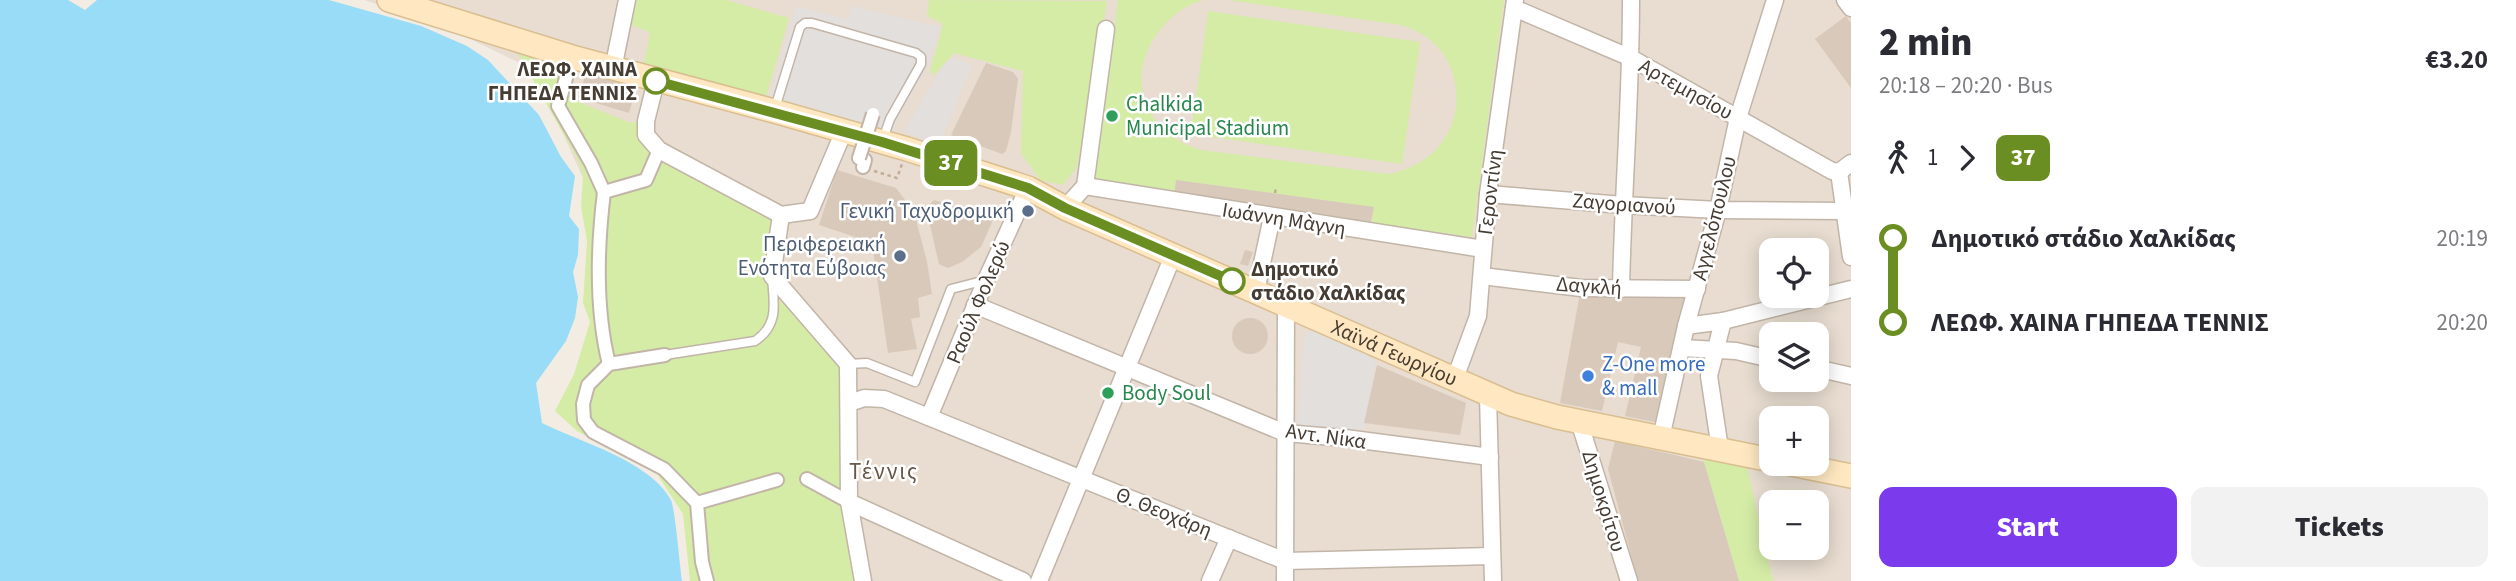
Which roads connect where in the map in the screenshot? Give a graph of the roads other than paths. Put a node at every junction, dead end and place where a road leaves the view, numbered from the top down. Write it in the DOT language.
graph roads {
  1 [pos="389,0"];
  2 [pos="627,0"];
  3 [pos="1631,0"];
  4 [pos="1775,0"];
  5 [pos="1845,0"];
  6 [pos="1515,4"];
  7 [pos="425,5"];
  8 [pos="1851,8"];
  9 [pos="1106,29"];
  10 [pos="572,57"];
  11 [pos="1631,58"];
  12 [pos="613,69"];
  13 [pos="656,81"];
  14 [pos="774,111"];
  15 [pos="873,114"];
  16 [pos="1738,118"];
  17 [pos="844,131"];
  18 [pos="882,142"];
  19 [pos="659,150"];
  20 [pos="863,167"];
  21 [pos="1845,168"];
  22 [pos="1085,187"];
  23 [pos="1028,188"];
  24 [pos="604,192"];
  25 [pos="1488,194"];
  26 [pos="1623,205"];
  27 [pos="1065,208"];
  28 [pos="1718,210"];
  29 [pos="1844,211"];
  30 [pos="780,215"];
  31 [pos="1272,218"];
  32 [pos="1483,249"];
  33 [pos="1173,256"];
  34 [pos="1851,257"];
  35 [pos="772,275"];
  36 [pos="1482,276"];
  37 [pos="986,280"];
  38 [pos="1621,289"];
  39 [pos="1697,289"];
  40 [pos="1851,289"];
  41 [pos="1256,291"];
  42 [pos="975,305"];
  43 [pos="1286,305"];
  44 [pos="1723,321"];
  45 [pos="1686,326"];
  46 [pos="1682,348"];
  47 [pos="1716,351"];
  48 [pos="666,355"];
  49 [pos="1759,356"];
  50 [pos="609,364"];
  51 [pos="848,364"];
  52 [pos="1128,370"];
  53 [pos="1829,371"];
  54 [pos="1851,376"];
  55 [pos="1454,381"];
  56 [pos="1488,396"];
  57 [pos="850,403"];
  58 [pos="929,417"];
  59 [pos="1579,421"];
  60 [pos="1285,433"];
  61 [pos="1661,438"];
  62 [pos="1720,449"];
  63 [pos="1490,457"];
  64 [pos="1759,457"];
  65 [pos="1829,472"];
  66 [pos="1851,476"];
  67 [pos="807,479"];
  68 [pos="1083,479"];
  69 [pos="777,480"];
  70 [pos="849,502"];
  71 [pos="697,503"];
  72 [pos="1229,538"];
  73 [pos="1492,556"];
  74 [pos="1285,561"];
  75 [pos="707,581"];
  76 [pos="863,581"];
  77 [pos="1023,581"];
  78 [pos="1040,581"];
  79 [pos="1210,581"];
  80 [pos="1285,581"];
  81 [pos="1493,581"];
  82 [pos="1629,581"];
  1 -- 7 [label="main road, Χαϊνά Γεωργίου"];
  2 -- 12 [label="street"];
  3 -- 11 [label="street"];
  4 -- 16 [label="street, Αγγελόπουλου"];
  5 -- 8 [label="street"];
  6 -- 11 [label="street, Αρτεμησίου"];
  6 -- 25 [label="street, Γεροντίνη"];
  7 -- 10 [label="main road, Χαϊνά Γεωργίου"];
  9 -- 22 [label="street"];
  10 -- 12 [label="main road, Χαϊνά Γεωργίου"];
  10 -- 24 [label="street"];
  11 -- 16 [label="street, Αρτεμησίου"];
  11 -- 26 [label="street"];
  12 -- 13 [label="main road, Χαϊνά Γεωργίου"];
  13 -- 14 [label="main road, Χαϊνά Γεωργίου"];
  13 -- 19 [label="street"];
  14 -- 17 [label="main road, Χαϊνά Γεωργίου"];
  14 -- 18 [label="lane"];
  15 -- 20 [label="street, bridge"];
  16 -- 21 [label="street, Αρτεμησίου"];
  16 -- 28 [label="street, Αγγελόπουλου"];
  17 -- 18 [label="main road, Χαϊνά Γεωργίου"];
  17 -- 30 [label="street"];
  18 -- 23 [label="main road, Χαϊνά Γεωργίου"];
  19 -- 24 [label="street"];
  19 -- 30 [label="street"];
  21 -- 29 [label="street"];
  22 -- 27 [label="street"];
  22 -- 31 [label="street, Ιωάννη Μὰγνη"];
  23 -- 27 [label="main road, Χαϊνά Γεωργίου"];
  23 -- 37 [label="street, Ραούλ Φολερώ"];
  24 -- 50 [label="street"];
  25 -- 26 [label="street, Ζαγοριανού"];
  25 -- 32 [label="street, Γεροντίνη"];
  26 -- 28 [label="street, Ζαγοριανού"];
  26 -- 38 [label="street"];
  27 -- 33 [label="main road, Χαϊνά Γεωργίου"];
  28 -- 29 [label="street, Ζαγοριανού"];
  28 -- 39 [label="street, Αγγελόπουλου"];
  29 -- 34 [label="street"];
  30 -- 35 [label="street"];
  31 -- 32 [label="street, Ιωάννη Μὰγνη"];
  31 -- 41 [label="street"];
  32 -- 36 [label="street, Γεροντίνη"];
  33 -- 41 [label="main road, Χαϊνά Γεωργίου"];
  33 -- 52 [label="street"];
  35 -- 48 [label="lane"];
  35 -- 51 [label="street"];
  36 -- 38 [label="street, Δαγκλή"];
  36 -- 55 [label="street, Γεροντίνη"];
  37 -- 42 [label="street, Ραούλ Φολερώ"];
  37 -- 51 [label="lane"];
  38 -- 39 [label="street, Δαγκλή"];
  39 -- 45 [label="street, Αγγελόπουλου"];
  40 -- 44 [label="street"];
  41 -- 43 [label="main road, Χαϊνά Γεωργίου"];
  42 -- 52 [label="street, Αντ. Νίκα"];
  42 -- 58 [label="street, Ραούλ Φολερώ"];
  43 -- 55 [label="main road, Χαϊνά Γεωργίου"];
  43 -- 60 [label="street"];
  44 -- 45 [label="street"];
  44 -- 47 [label="street"];
  45 -- 46 [label="street, Αγγελόπουλου"];
  46 -- 47 [label="street"];
  46 -- 61 [label="street, Αγγελόπουλου"];
  47 -- 49 [label="street"];
  47 -- 62 [label="street"];
  48 -- 50 [label="street"];
  50 -- 71 [label="street"];
  51 -- 57 [label="street"];
  52 -- 60 [label="street, Αντ. Νίκα"];
  52 -- 68 [label="street"];
  53 -- 54 [label="street"];
  55 -- 56 [label="main road, Χαϊνά Γεωργίου"];
  56 -- 59 [label="main road, Χαϊνά Γεωργίου"];
  56 -- 63 [label="street"];
  57 -- 58 [label="street, Θ. Θεοχάρη"];
  57 -- 70 [label="street"];
  58 -- 68 [label="street, Θ. Θεοχάρη"];
  59 -- 61 [label="main road, Χαϊνά Γεωργίου"];
  59 -- 82 [label="street, Δημοκρίτου"];
  60 -- 63 [label="street, Αντ. Νίκα"];
  60 -- 74 [label="street"];
  61 -- 62 [label="main road, Χαϊνά Γεωργίου"];
  62 -- 64 [label="main road, Χαϊνά Γεωργίου"];
  63 -- 73 [label="street"];
  65 -- 66 [label="main road"];
  67 -- 70 [label="street"];
  68 -- 72 [label="street, Θ. Θεοχάρη"];
  68 -- 78 [label="street"];
  69 -- 71 [label="street"];
  70 -- 76 [label="street"];
  70 -- 77 [label="street"];
  71 -- 75 [label="street"];
  72 -- 74 [label="street, Θ. Θεοχάρη"];
  72 -- 79 [label="street"];
  73 -- 74 [label="street, Θ. Θεοχάρη"];
  73 -- 81 [label="street"];
  74 -- 80 [label="street"];
}
